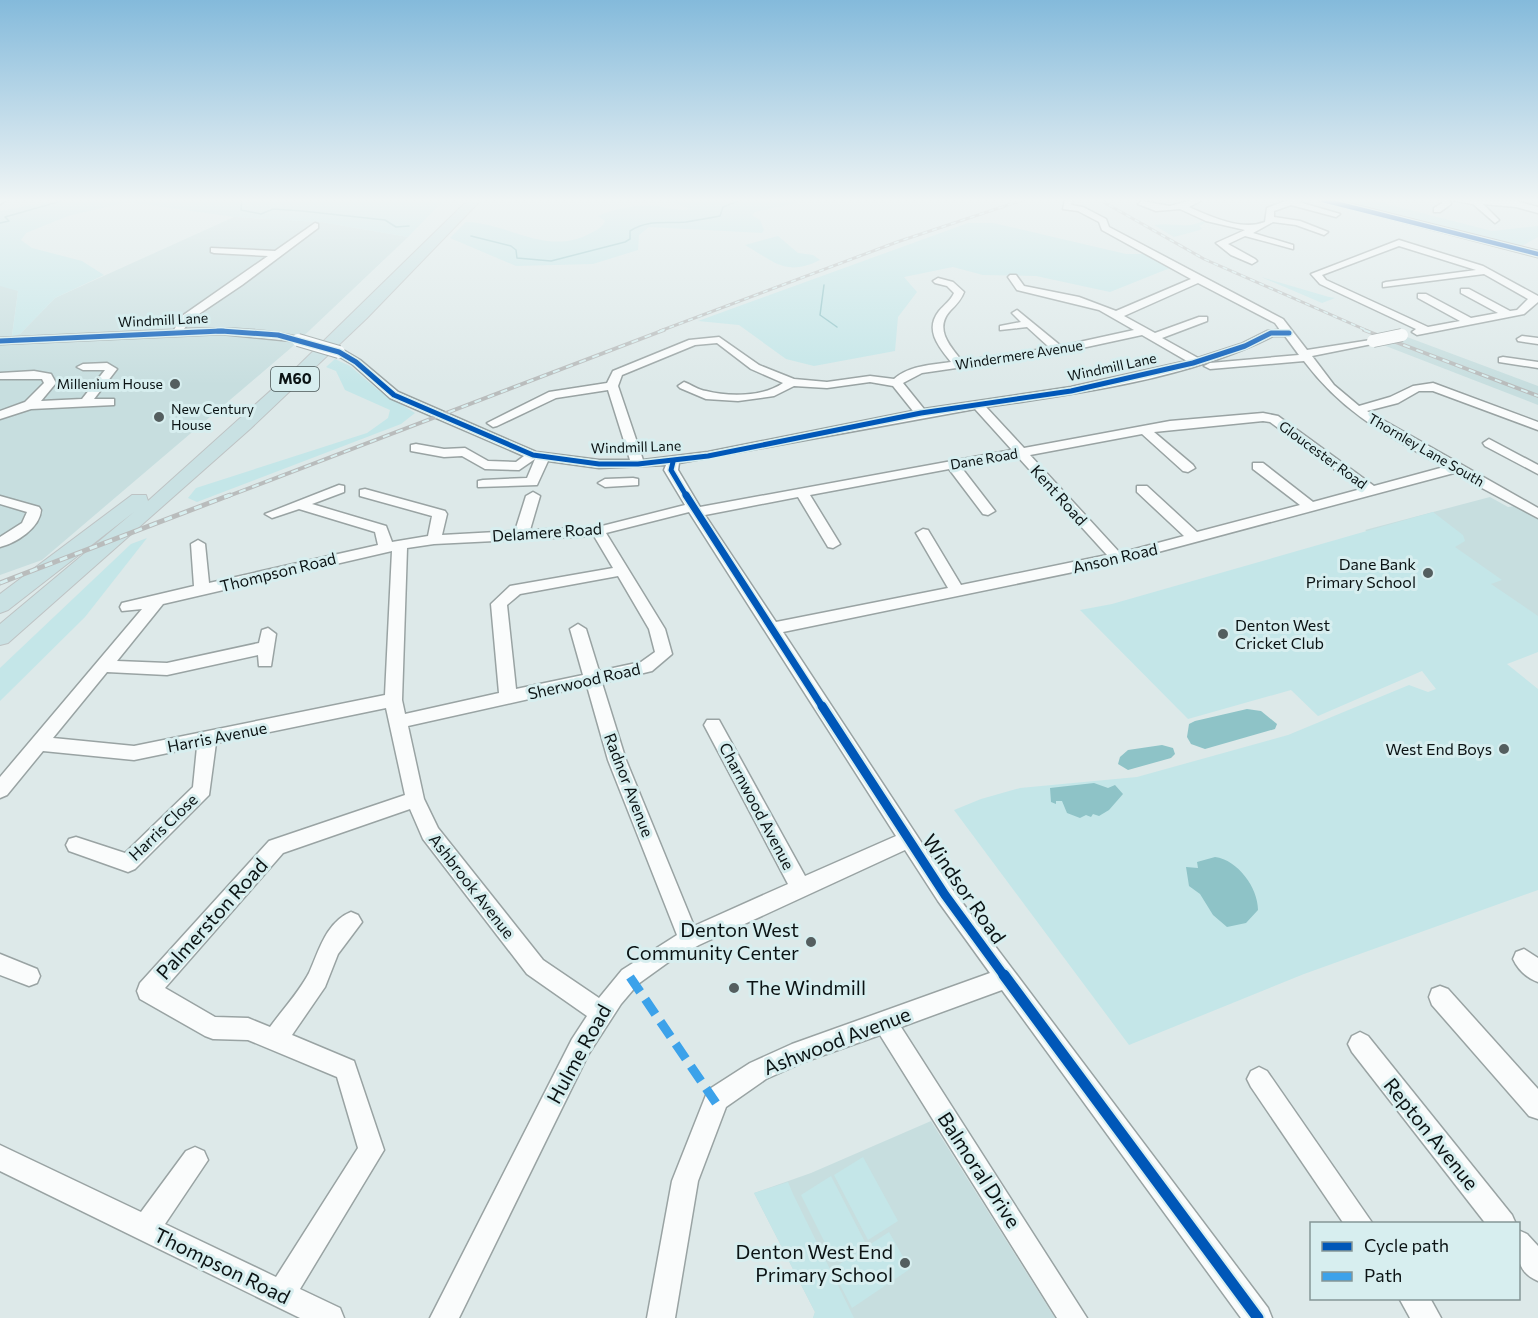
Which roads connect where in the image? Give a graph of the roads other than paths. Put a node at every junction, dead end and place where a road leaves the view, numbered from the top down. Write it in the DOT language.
graph roads {
  1 [pos="266,262"];
  2 [pos="400,262"];
  3 [pos="414,262"];
  4 [pos="1164,262"];
  5 [pos="1349,262"];
  6 [pos="1457,262"];
  7 [pos="1487,271"];
  8 [pos="1011,279"];
  9 [pos="1200,279"];
  10 [pos="946,282"];
  11 [pos="1386,285"];
  12 [pos="1465,291"];
  13 [pos="1422,296"];
  14 [pos="1535,302"];
  15 [pos="1017,313"];
  16 [pos="1508,314"];
  17 [pos="1116,315"];
  18 [pos="1203,319"];
  19 [pos="1470,322"];
  20 [pos="1028,324"];
  21 [pos="1004,328"];
  22 [pos="1426,330"];
  23 [pos="177,333"];
  24 [pos="1289,333"];
  25 [pos="1149,334"];
  26 [pos="1522,339"];
  27 [pos="0,341"];
  28 [pos="1538,341"];
  29 [pos="1059,350"];
  30 [pos="1304,356"];
  31 [pos="1503,360"];
  32 [pos="1197,362"];
  33 [pos="960,365"];
  34 [pos="1538,365"];
  35 [pos="1210,366"];
  36 [pos="82,367"];
  37 [pos="0,376"];
  38 [pos="792,382"];
  39 [pos="897,383"];
  40 [pos="612,386"];
  41 [pos="684,386"];
  42 [pos="86,402"];
  43 [pos="110,402"];
  44 [pos="977,404"];
  45 [pos="30,405"];
  46 [pos="1357,410"];
  47 [pos="921,413"];
  48 [pos="0,415"];
  49 [pos="1274,419"];
  50 [pos="494,423"];
  51 [pos="1538,426"];
  52 [pos="1145,430"];
  53 [pos="1489,443"];
  54 [pos="416,448"];
  55 [pos="1021,453"];
  56 [pos="545,459"];
  57 [pos="673,462"];
  58 [pos="632,464"];
  59 [pos="952,464"];
  60 [pos="1258,466"];
  61 [pos="1188,468"];
  62 [pos="1456,468"];
  63 [pos="1538,470"];
  64 [pos="160,483"];
  65 [pos="605,483"];
  66 [pos="483,484"];
  67 [pos="339,489"];
  68 [pos="1142,489"];
  69 [pos="1373,491"];
  70 [pos="801,492"];
  71 [pos="365,493"];
  72 [pos="533,496"];
  73 [pos="0,500"];
  74 [pos="299,504"];
  75 [pos="1313,508"];
  76 [pos="695,510"];
  77 [pos="1536,510"];
  78 [pos="988,511"];
  79 [pos="272,514"];
  80 [pos="598,531"];
  81 [pos="923,533"];
  82 [pos="521,535"];
  83 [pos="1194,538"];
  84 [pos="434,540"];
  85 [pos="0,543"];
  86 [pos="198,544"];
  87 [pos="833,544"];
  88 [pos="393,546"];
  89 [pos="105,548"];
  90 [pos="1117,558"];
  91 [pos="621,571"];
  92 [pos="202,590"];
  93 [pos="958,592"];
  94 [pos="156,602"];
  95 [pos="0,605"];
  96 [pos="128,607"];
  97 [pos="0,617"];
  98 [pos="578,629"];
  99 [pos="770,629"];
  100 [pos="0,637"];
  101 [pos="266,648"];
  102 [pos="0,652"];
  103 [pos="103,666"];
  104 [pos="591,680"];
  105 [pos="508,698"];
  106 [pos="393,700"];
  107 [pos="397,722"];
  108 [pos="713,725"];
  109 [pos="207,739"];
  110 [pos="38,744"];
  111 [pos="0,790"];
  112 [pos="415,800"];
  113 [pos="909,839"];
  114 [pos="76,845"];
  115 [pos="801,888"];
  116 [pos="351,922"];
  117 [pos="691,938"];
  118 [pos="0,964"];
  119 [pos="29,976"];
  120 [pos="1007,978"];
  121 [pos="1440,997"];
  122 [pos="600,1012"];
  123 [pos="884,1021"];
  124 [pos="274,1041"];
  125 [pos="1360,1044"];
  126 [pos="1259,1080"];
  127 [pos="1538,1107"];
  128 [pos="0,1158"];
  129 [pos="195,1160"];
  130 [pos="1359,1222"];
  131 [pos="1501,1222"];
  132 [pos="145,1229"];
  133 [pos="1520,1245"];
  134 [pos="1538,1267"];
  135 [pos="281,1294"];
  136 [pos="1414,1300"];
  137 [pos="330,1318"];
  138 [pos="444,1318"];
  139 [pos="660,1318"];
  140 [pos="1073,1318"];
  141 [pos="1258,1318"];
  142 [pos="1427,1318"];
  1 -- 23 [label="street"];
  2 -- 64 [label="highway, M60"];
  3 -- 89 [label="highway, M60"];
  4 -- 9 [label="street, Thornley Lane South"];
  5 -- 22 [label="street"];
  6 -- 7 [label="street"];
  7 -- 11 [label="street"];
  7 -- 14 [label="street"];
  8 -- 17 [label="street"];
  9 -- 17 [label="street"];
  9 -- 24 [label="street, Thornley Lane South"];
  10 -- 33 [label="street"];
  12 -- 16 [label="street"];
  13 -- 19 [label="street"];
  14 -- 16 [label="street"];
  15 -- 20 [label="street"];
  16 -- 19 [label="street"];
  17 -- 25 [label="street"];
  18 -- 25 [label="street, Windermere Avenue"];
  19 -- 22 [label="street"];
  20 -- 21 [label="street"];
  20 -- 29 [label="street"];
  22 -- 30 [label="street, bridge"];
  23 -- 27 [label="street, Windmill Lane"];
  23 -- 56 [label="street, Windmill Lane, bridge"];
  24 -- 30 [label="street, Thornley Lane South"];
  24 -- 32 [label="street, Windmill Lane"];
  25 -- 29 [label="street, Windermere Avenue"];
  25 -- 32 [label="street"];
  26 -- 28 [label="street"];
  29 -- 33 [label="street, Windermere Avenue"];
  30 -- 35 [label="street"];
  30 -- 46 [label="street, Thornley Lane South"];
  31 -- 34 [label="street"];
  32 -- 44 [label="street, Windmill Lane"];
  33 -- 39 [label="street, Windermere Avenue"];
  36 -- 42 [label="street"];
  37 -- 45 [label="street"];
  38 -- 39 [label="street"];
  38 -- 40 [label="street"];
  38 -- 41 [label="street"];
  39 -- 47 [label="street"];
  40 -- 50 [label="street"];
  40 -- 58 [label="street"];
  42 -- 43 [label="street"];
  42 -- 45 [label="street"];
  44 -- 47 [label="street, Windmill Lane"];
  44 -- 55 [label="street, Kent Road"];
  45 -- 48 [label="street"];
  46 -- 51 [label="street"];
  46 -- 62 [label="street, Thornley Lane South"];
  47 -- 57 [label="street, Windmill Lane"];
  49 -- 52 [label="street, Dane Road"];
  49 -- 69 [label="street, Gloucester Road"];
  52 -- 55 [label="street, Dane Road"];
  52 -- 61 [label="street"];
  53 -- 63 [label="street"];
  54 -- 56 [label="street"];
  55 -- 59 [label="street, Dane Road"];
  55 -- 90 [label="street, Kent Road"];
  56 -- 58 [label="street, Windmill Lane"];
  56 -- 66 [label="street"];
  57 -- 58 [label="street, Windmill Lane"];
  57 -- 76 [label="street, Windsor Road"];
  58 -- 65 [label="street"];
  59 -- 70 [label="street, Dane Road"];
  59 -- 78 [label="street"];
  60 -- 75 [label="street"];
  62 -- 69 [label="street, Anson Road"];
  62 -- 77 [label="street, Thornley Lane South"];
  64 -- 95 [label="highway, M60"];
  64 -- 97 [label="highway, M60"];
  67 -- 74 [label="street"];
  68 -- 83 [label="street"];
  69 -- 75 [label="street, Anson Road"];
  70 -- 76 [label="street, Dane Road"];
  70 -- 87 [label="street"];
  71 -- 84 [label="street"];
  72 -- 82 [label="street"];
  73 -- 85 [label="street"];
  74 -- 79 [label="street"];
  74 -- 88 [label="street"];
  75 -- 83 [label="street, Anson Road"];
  76 -- 80 [label="street, Delamere Road"];
  76 -- 99 [label="street, Windsor Road"];
  80 -- 82 [label="street, Delamere Road"];
  80 -- 91 [label="street, Sherwood Road"];
  81 -- 93 [label="street"];
  82 -- 84 [label="street, Delamere Road"];
  83 -- 90 [label="street, Anson Road"];
  84 -- 88 [label="street, Delamere Road"];
  86 -- 92 [label="street"];
  88 -- 92 [label="street, Thompson Road"];
  88 -- 106 [label="street, Ashbrook Avenue"];
  89 -- 100 [label="highway, M60"];
  89 -- 102 [label="highway, M60"];
  90 -- 93 [label="street, Anson Road"];
  91 -- 104 [label="street, Sherwood Road"];
  91 -- 105 [label="street"];
  92 -- 94 [label="street, Thompson Road"];
  93 -- 99 [label="street, Anson Road"];
  94 -- 96 [label="street, Thompson Road"];
  94 -- 103 [label="street"];
  98 -- 104 [label="street, Radnor Avenue"];
  99 -- 113 [label="street, Windsor Road"];
  101 -- 103 [label="street"];
  103 -- 110 [label="street"];
  104 -- 105 [label="street, Sherwood Road"];
  104 -- 117 [label="street, Radnor Avenue"];
  105 -- 107 [label="street, Sherwood Road"];
  106 -- 107 [label="street, Ashbrook Avenue"];
  106 -- 109 [label="street, Harris Avenue"];
  107 -- 112 [label="street, Ashbrook Avenue"];
  108 -- 115 [label="street, Charnwood Avenue"];
  109 -- 110 [label="street, Harris Avenue"];
  109 -- 114 [label="street, Harris Close"];
  110 -- 111 [label="street"];
  112 -- 122 [label="street, Ashbrook Avenue"];
  112 -- 124 [label="street, Palmerston Road"];
  113 -- 115 [label="street, Hulme Road"];
  113 -- 120 [label="street, Windsor Road"];
  115 -- 117 [label="street, Hulme Road"];
  116 -- 124 [label="street"];
  117 -- 122 [label="street, Hulme Road"];
  118 -- 119 [label="street"];
  120 -- 123 [label="street, Ashwood Avenue"];
  120 -- 141 [label="street, Windsor Road"];
  121 -- 127 [label="street"];
  122 -- 138 [label="street, Hulme Road"];
  123 -- 139 [label="street, Ashwood Avenue"];
  123 -- 140 [label="street, Balmoral Drive"];
  124 -- 135 [label="street, Palmerston Road"];
  125 -- 131 [label="street, Repton Avenue"];
  126 -- 130 [label="street"];
  128 -- 132 [label="street, Thompson Road"];
  129 -- 132 [label="street, Thompson Road"];
  132 -- 135 [label="street, Thompson Road"];
  133 -- 134 [label="street"];
  135 -- 137 [label="street, Thompson Road"];
  136 -- 142 [label="street"];
}
